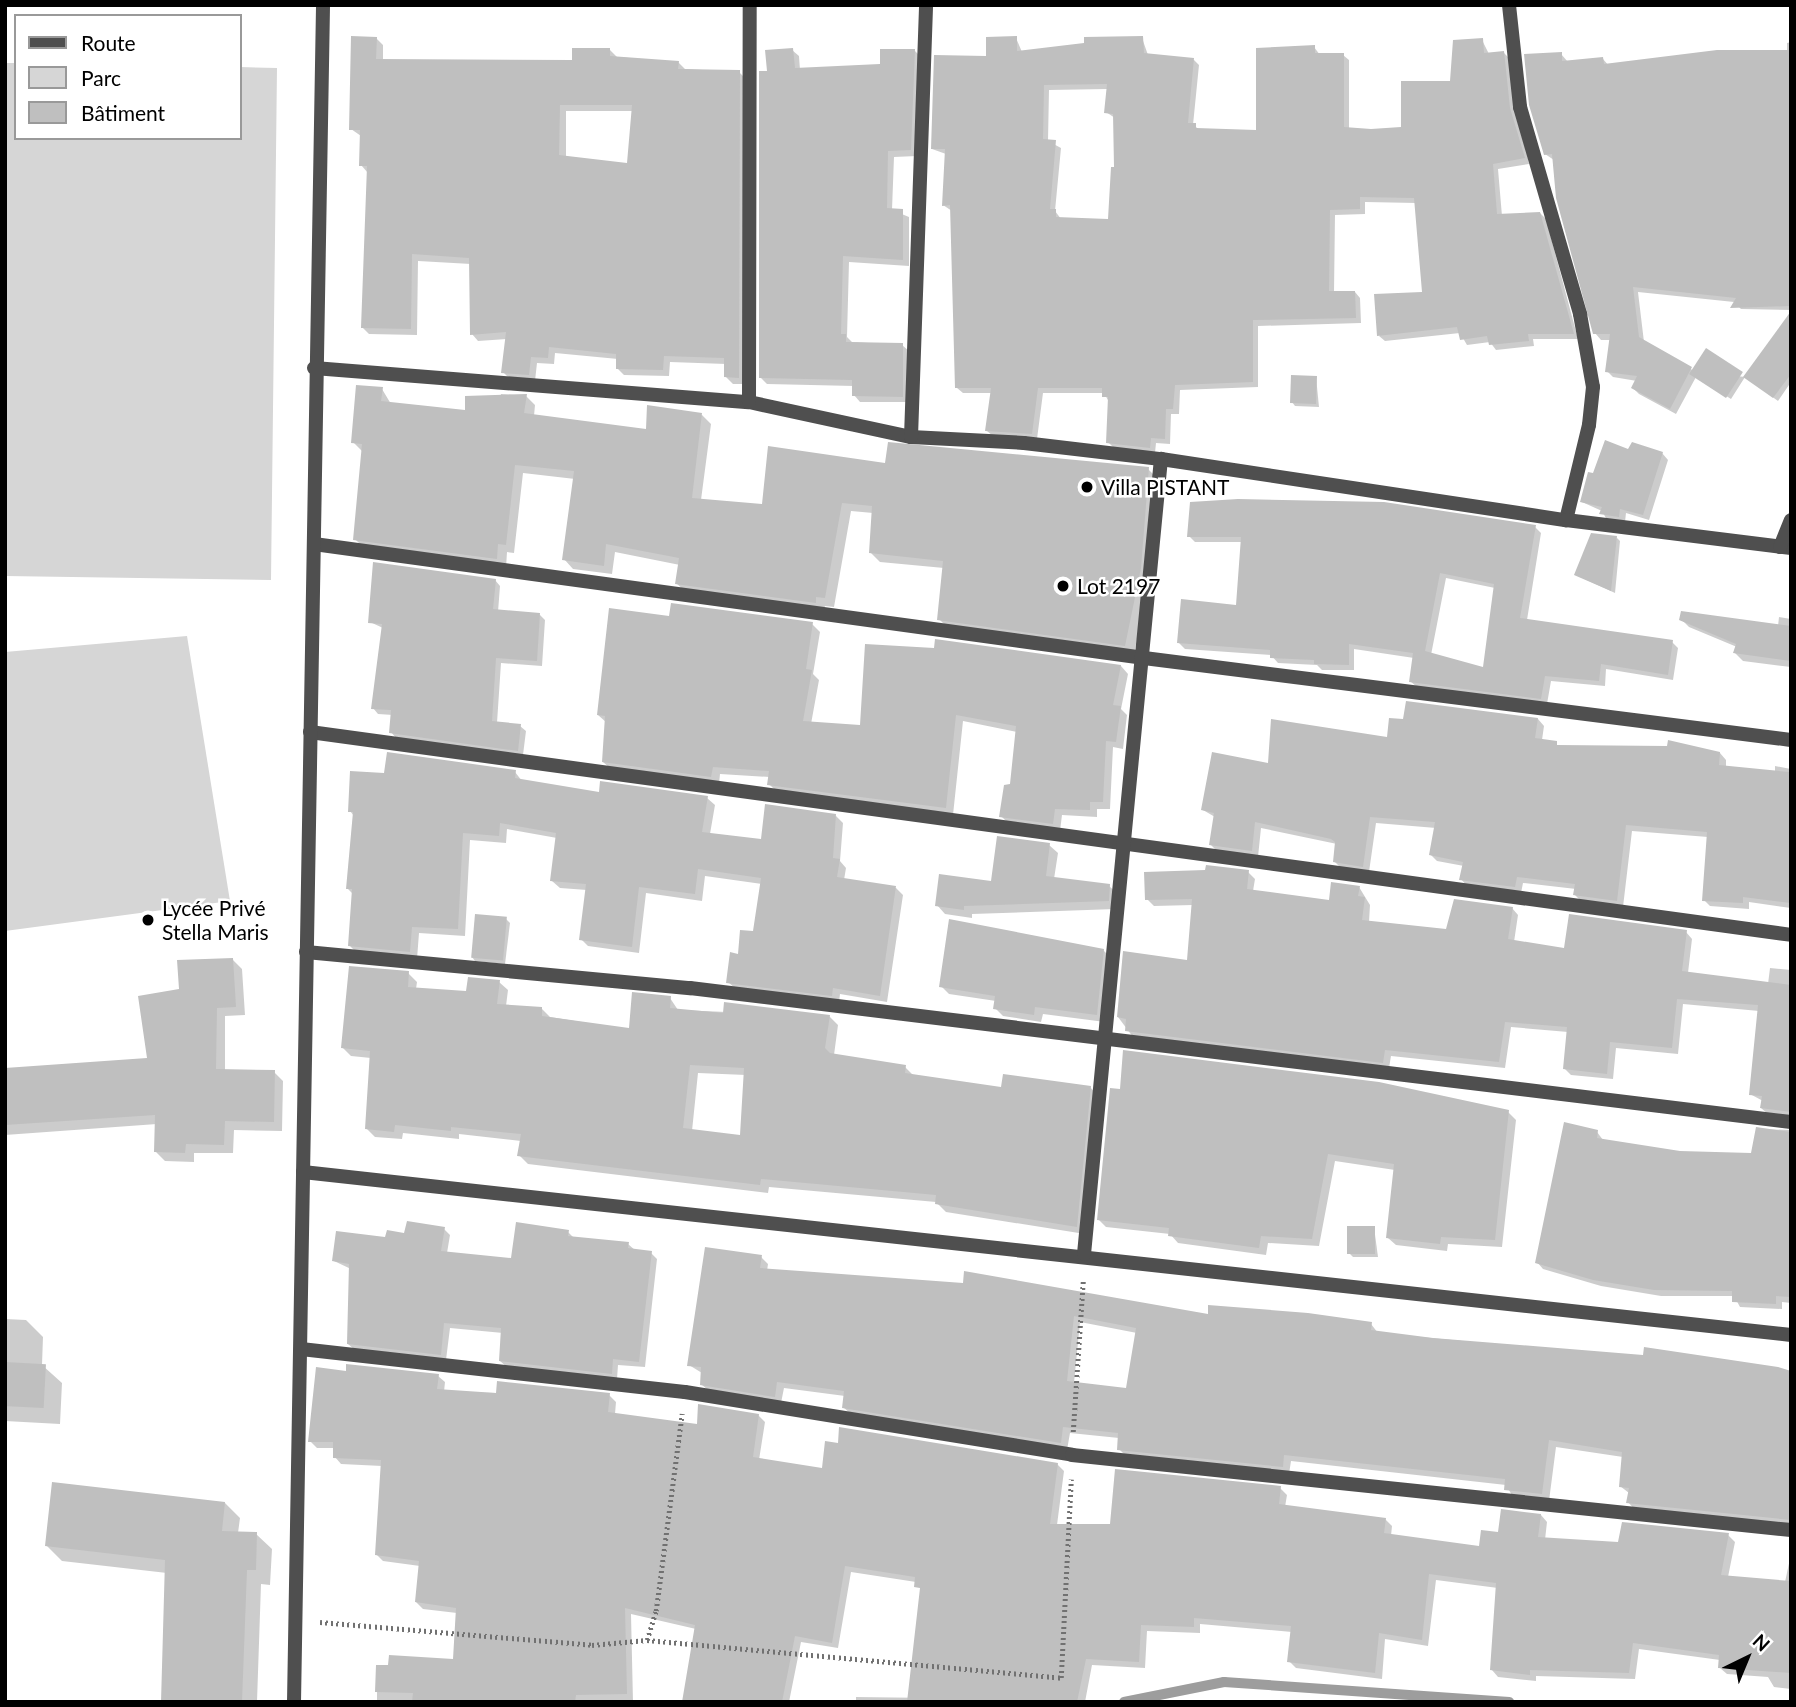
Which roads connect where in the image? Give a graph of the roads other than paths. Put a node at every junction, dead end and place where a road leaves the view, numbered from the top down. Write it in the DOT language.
graph roads {
  1 [pos="323,5"];
  2 [pos="750,5"];
  3 [pos="926,5"];
  4 [pos="1509,5"];
  5 [pos="314,368"];
  6 [pos="749,402"];
  7 [pos="911,437"];
  8 [pos="1161,459"];
  9 [pos="1566,520"];
  10 [pos="1791,520"];
  11 [pos="313,544"];
  12 [pos="1785,548"];
  13 [pos="1144,658"];
  14 [pos="310,732"];
  15 [pos="1791,740"];
  16 [pos="1124,842"];
  17 [pos="1791,935"];
  18 [pos="306,952"];
  19 [pos="1104,1040"];
  20 [pos="1791,1122"];
  21 [pos="303,1172"];
  22 [pos="1084,1254"];
  23 [pos="1791,1335"];
  24 [pos="301,1349"];
  25 [pos="1791,1530"];
  26 [pos="294,1702"];
  1 -- 5 [label="street"];
  2 -- 6 [label="street"];
  3 -- 7 [label="street"];
  4 -- 9 [label="street"];
  5 -- 6 [label="street"];
  5 -- 11 [label="street"];
  6 -- 7 [label="street"];
  7 -- 8 [label="street"];
  8 -- 9 [label="street"];
  8 -- 13 [label="street"];
  9 -- 12 [label="street"];
  10 -- 12 [label="street"];
  11 -- 13 [label="street"];
  11 -- 14 [label="street"];
  13 -- 15 [label="street"];
  13 -- 16 [label="street"];
  14 -- 16 [label="street"];
  14 -- 18 [label="street"];
  16 -- 17 [label="street"];
  16 -- 19 [label="street"];
  18 -- 19 [label="street"];
  18 -- 21 [label="street"];
  19 -- 20 [label="street"];
  19 -- 22 [label="street"];
  21 -- 22 [label="street"];
  21 -- 24 [label="street"];
  22 -- 23 [label="street"];
  24 -- 25 [label="street"];
  24 -- 26 [label="street"];
}
